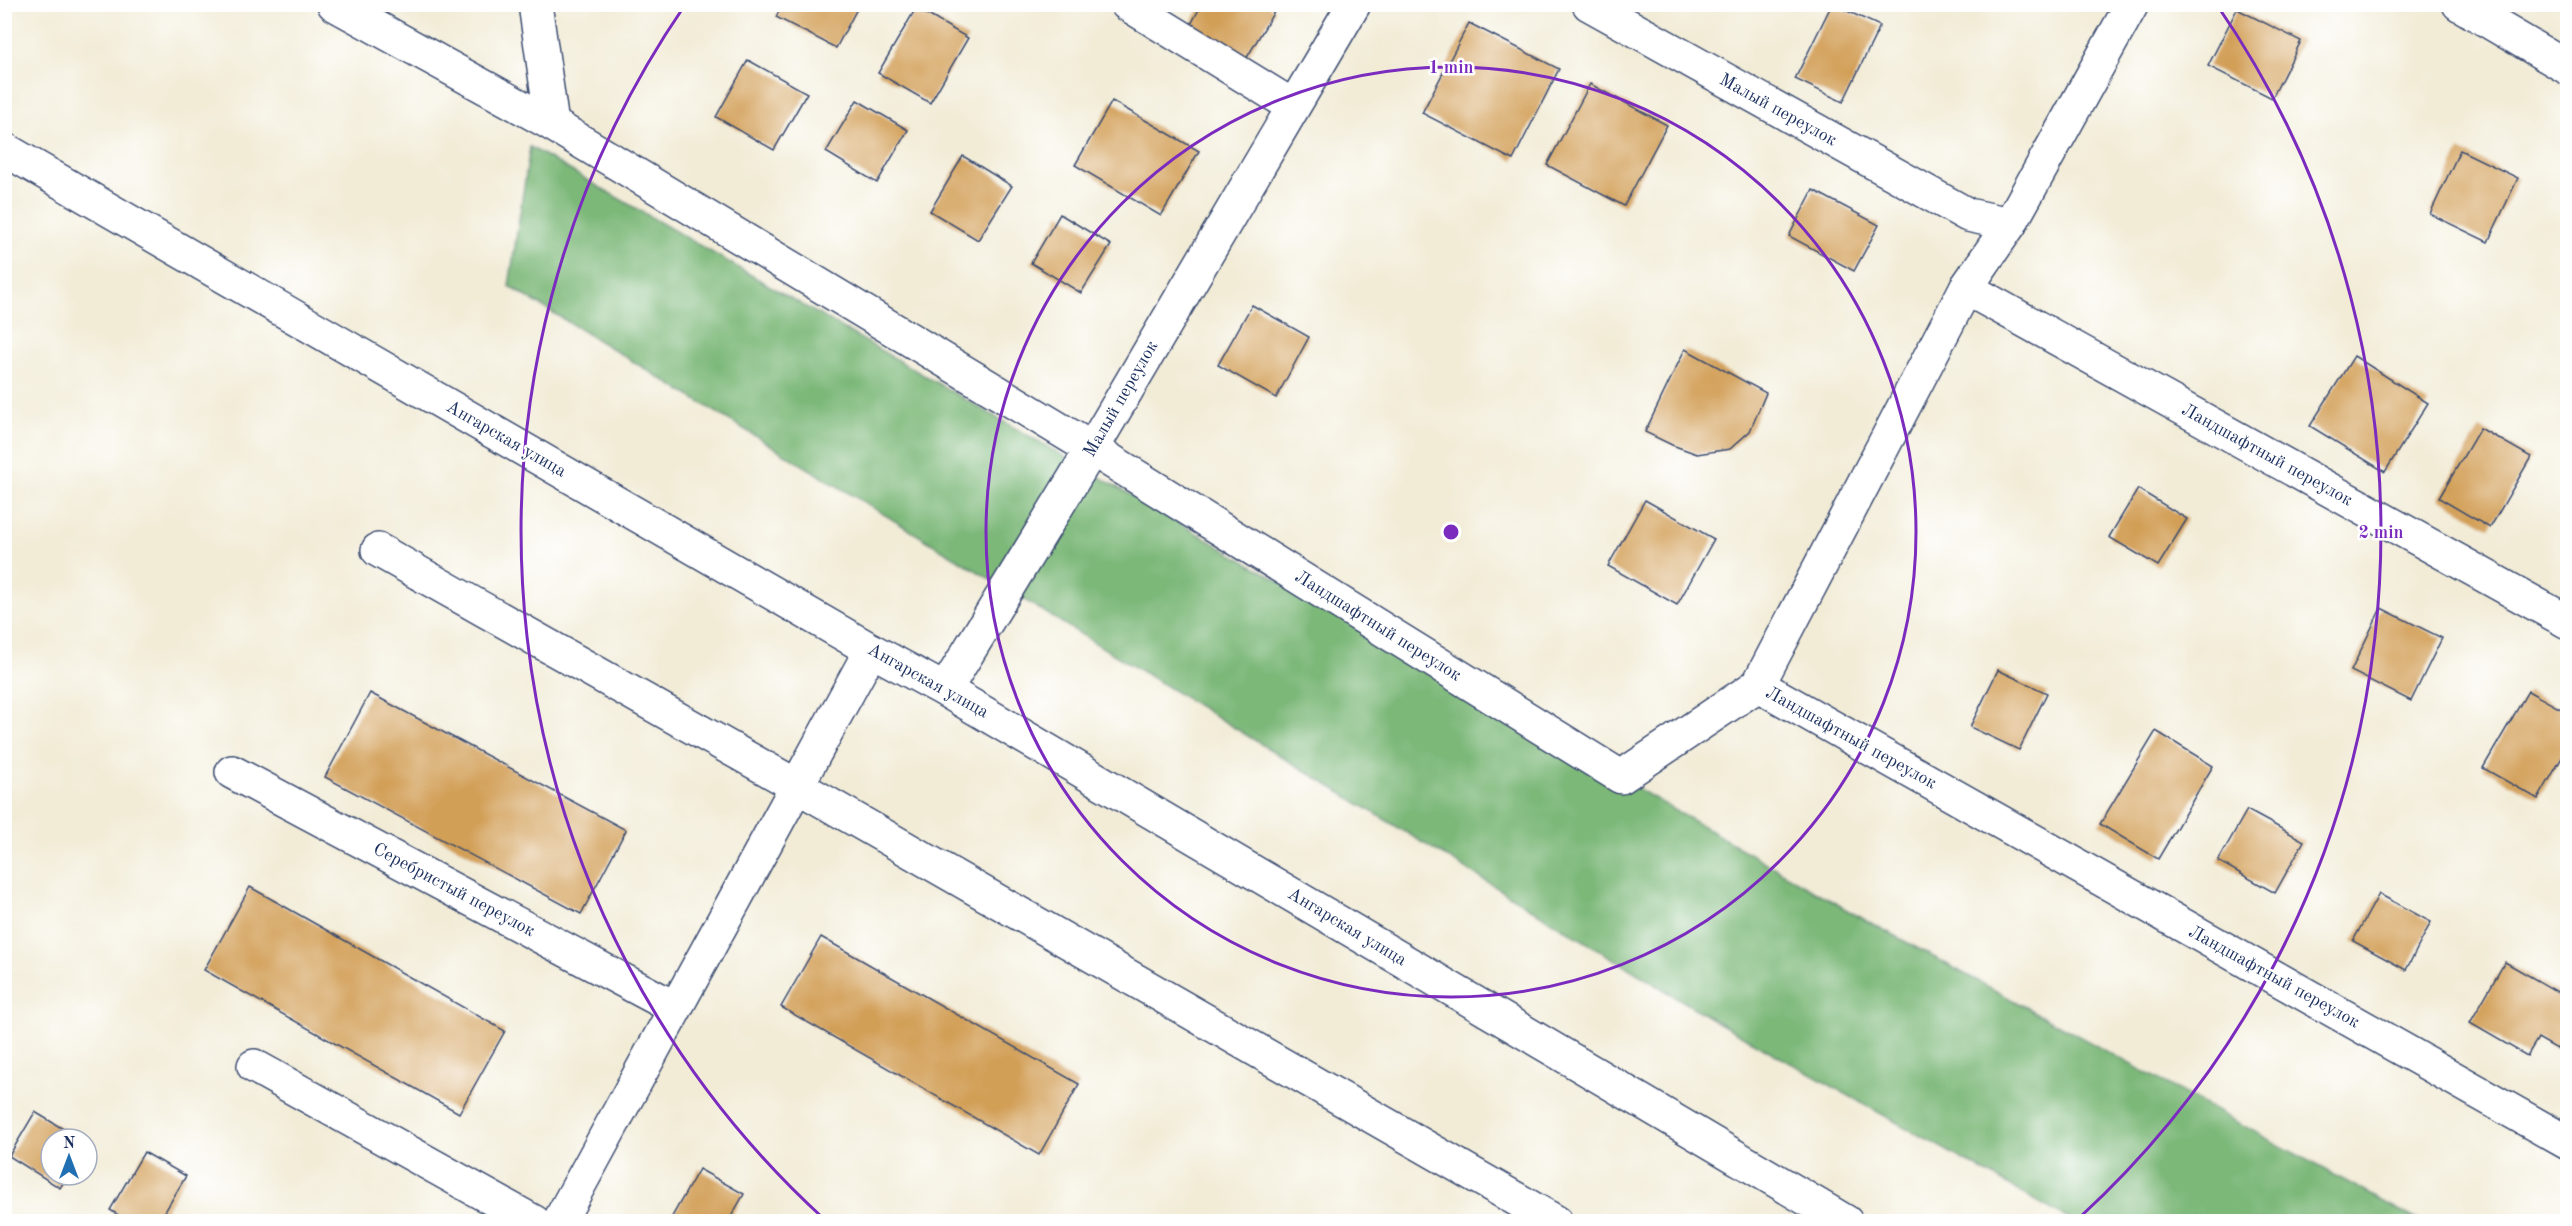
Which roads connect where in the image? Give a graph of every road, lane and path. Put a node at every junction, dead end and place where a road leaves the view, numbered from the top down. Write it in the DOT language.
graph roads {
  1 [pos="334,4"];
  2 [pos="535,4"];
  3 [pos="1127,4"];
  4 [pos="1353,4"];
  5 [pos="1589,4"];
  6 [pos="2133,4"];
  7 [pos="2458,4"];
  8 [pos="2568,68"];
  9 [pos="1293,106"];
  10 [pos="552,124"];
  11 [pos="4,149"];
  12 [pos="2010,224"];
  13 [pos="1966,288"];
  14 [pos="1092,449"];
  15 [pos="378,550"];
  16 [pos="2568,622"];
  17 [pos="871,650"];
  18 [pos="1758,685"];
  19 [pos="945,690"];
  20 [pos="232,771"];
  21 [pos="797,786"];
  22 [pos="675,1008"];
  23 [pos="255,1066"];
  24 [pos="2568,1143"];
  25 [pos="534,1221"];
  26 [pos="559,1221"];
  27 [pos="1556,1221"];
  28 [pos="1846,1221"];
  1 -- 10 [label="street"];
  2 -- 10 [label="street"];
  3 -- 9 [label="street"];
  4 -- 9 [label="street, Малый переулок"];
  5 -- 12 [label="street, Малый переулок"];
  6 -- 12 [label="street"];
  7 -- 8 [label="street"];
  9 -- 14 [label="street, Малый переулок"];
  10 -- 14 [label="street"];
  11 -- 17 [label="street, Ангарская улица"];
  12 -- 13 [label="street"];
  13 -- 16 [label="street, Ландшафтный переулок"];
  13 -- 18 [label="street"];
  14 -- 18 [label="street, Ландшафтный переулок"];
  14 -- 19 [label="street, Малый переулок"];
  15 -- 21 [label="street"];
  17 -- 19 [label="street, Ангарская улица"];
  17 -- 21 [label="street"];
  18 -- 24 [label="street, Ландшафтный переулок"];
  19 -- 28 [label="street, Ангарская улица"];
  20 -- 22 [label="street, Серебристый переулок"];
  21 -- 22 [label="street"];
  21 -- 27 [label="street"];
  22 -- 26 [label="street"];
  23 -- 25 [label="street"];
}
